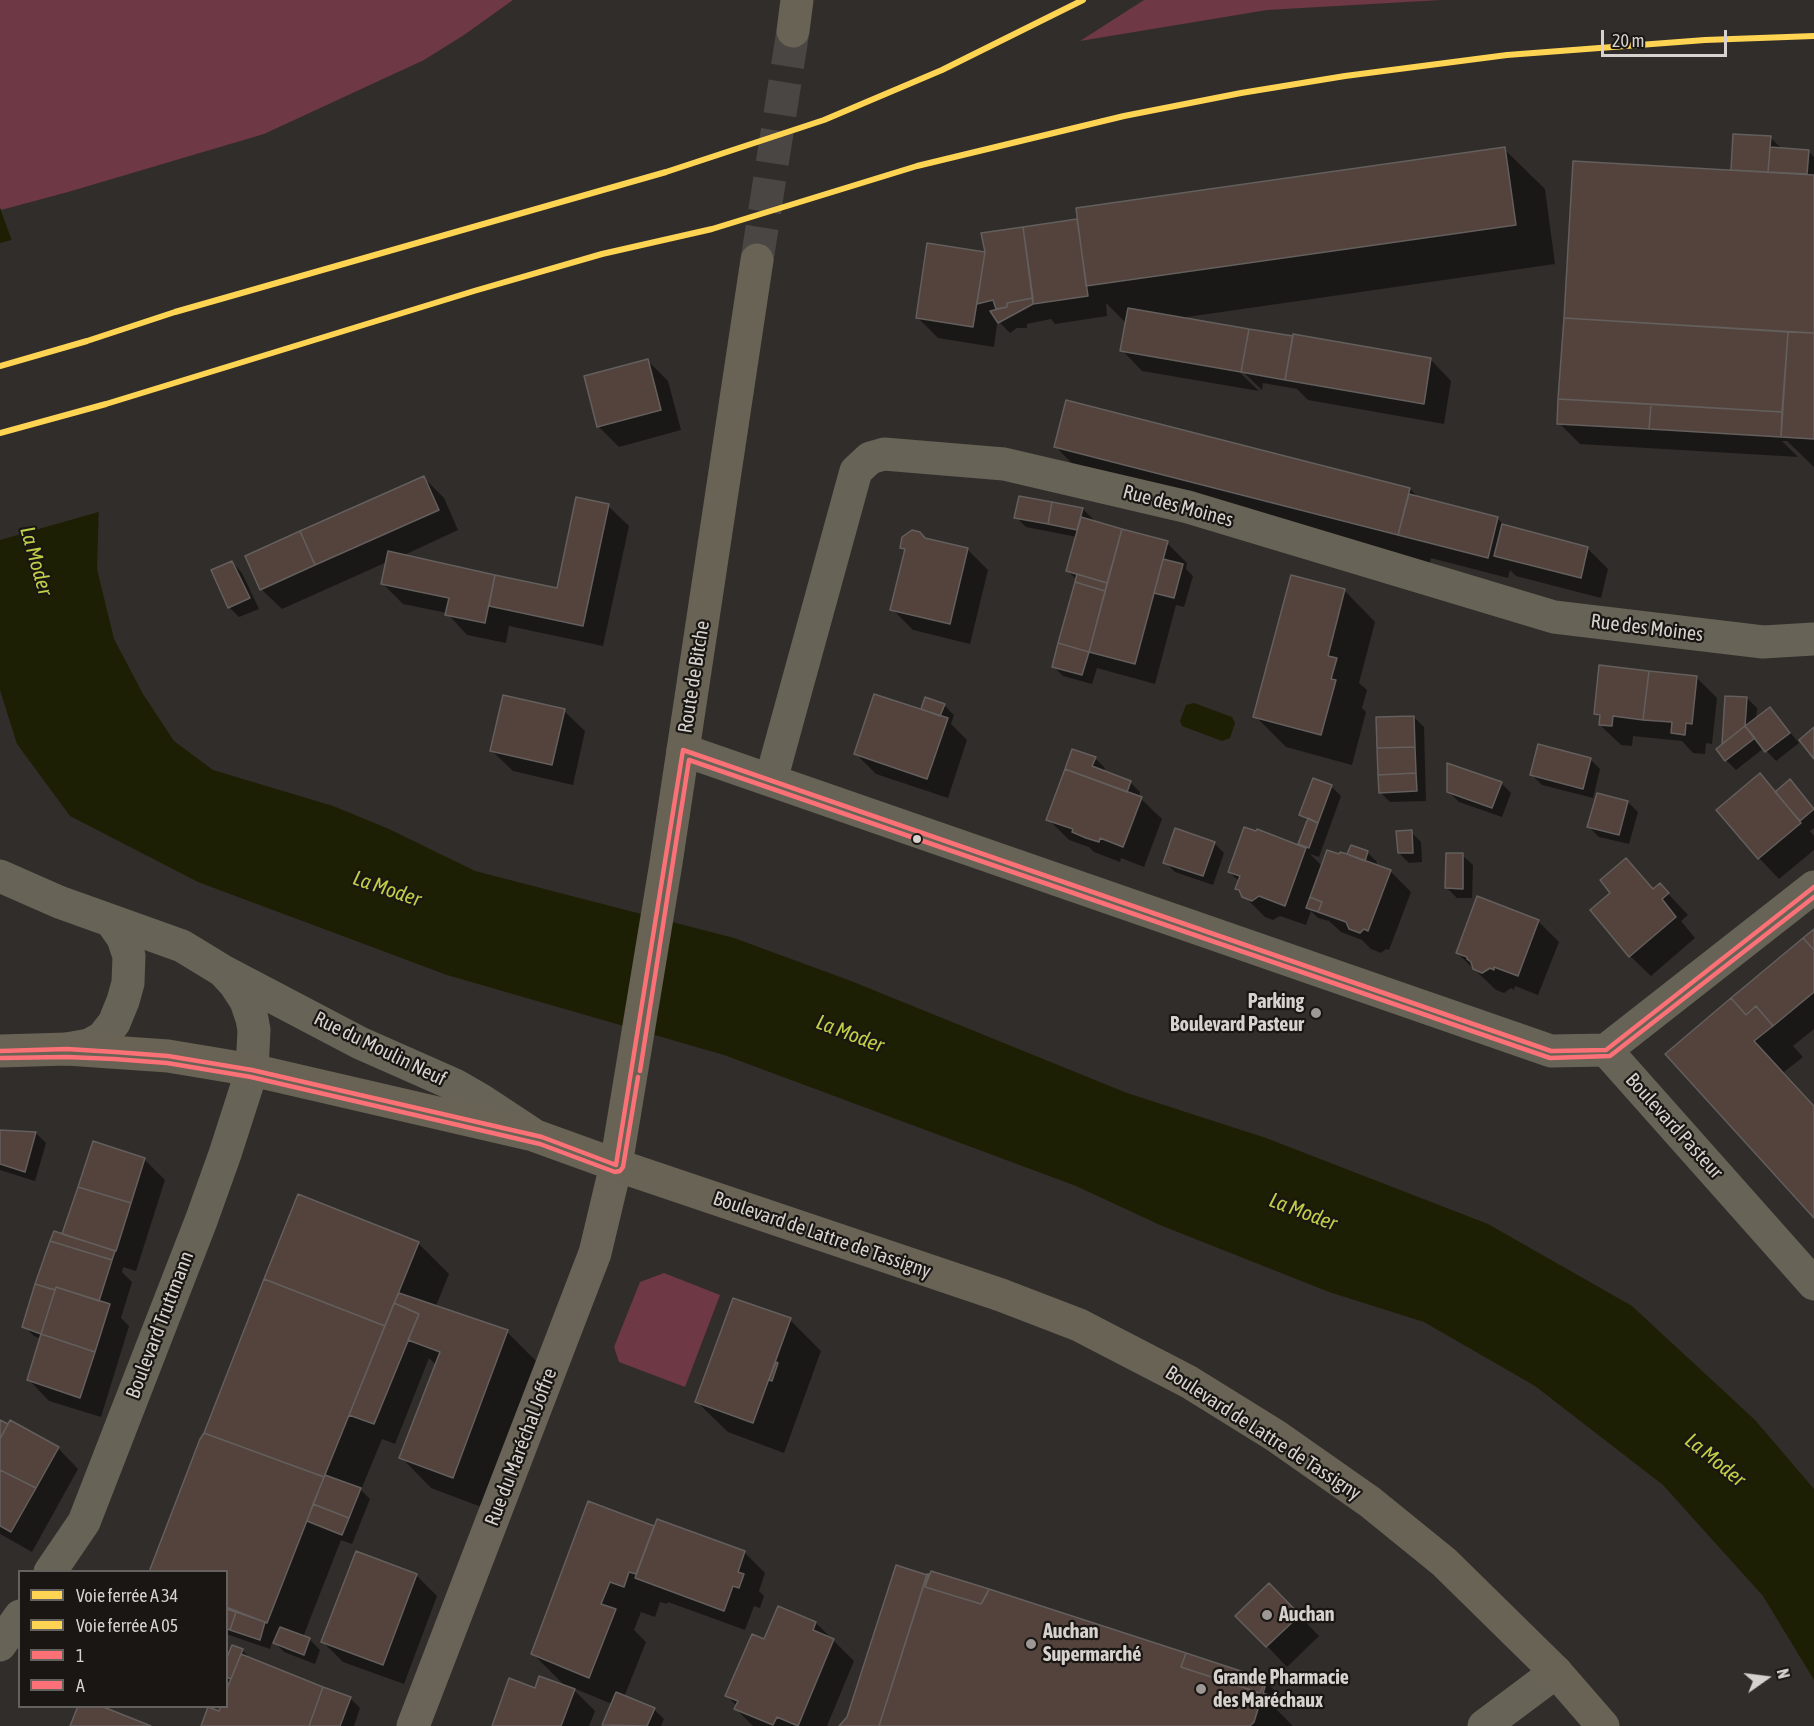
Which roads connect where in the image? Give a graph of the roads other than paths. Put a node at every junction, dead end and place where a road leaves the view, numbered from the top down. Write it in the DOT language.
graph roads {
  1 [pos="758,260"];
  2 [pos="1814,639"];
  3 [pos="683,750"];
  4 [pos="771,780"];
  5 [pos="0,876"];
  6 [pos="1814,887"];
  7 [pos="111,921"];
  8 [pos="223,971"];
  9 [pos="68,1049"];
  10 [pos="1606,1050"];
  11 [pos="0,1051"];
  12 [pos="252,1070"];
  13 [pos="533,1134"];
  14 [pos="616,1165"];
  15 [pos="1814,1284"];
  16 [pos="51,1570"];
  17 [pos="18,1619"];
  18 [pos="0,1645"];
  19 [pos="1556,1672"];
  20 [pos="413,1726"];
  21 [pos="1484,1726"];
  22 [pos="1603,1726"];
  1 -- 3 [label="main road, Route de Bitche"];
  2 -- 4 [label="street, Rue des Moines"];
  3 -- 4 [label="street"];
  3 -- 14 [label="main road, Route de Bitche"];
  4 -- 10 [label="street"];
  5 -- 7 [label="street, Rue du Moulin Neuf"];
  6 -- 10 [label="street"];
  7 -- 8 [label="street, Rue du Moulin Neuf"];
  7 -- 9 [label="street"];
  8 -- 12 [label="street, Rue du Moulin Neuf"];
  8 -- 13 [label="street, Rue du Moulin Neuf"];
  9 -- 11 [label="main road, Boulevard de Lattre de Tassigny"];
  9 -- 12 [label="main road, Boulevard de Lattre de Tassigny"];
  10 -- 15 [label="street, Boulevard Pasteur"];
  12 -- 13 [label="main road, Boulevard de Lattre de Tassigny"];
  12 -- 16 [label="street, Boulevard Truttmann"];
  13 -- 14 [label="main road, Boulevard de Lattre de Tassigny"];
  14 -- 19 [label="main road, Boulevard de Lattre de Tassigny"];
  14 -- 20 [label="street, Rue du Maréchal Joffre"];
  17 -- 18 [label="street"];
  19 -- 21 [label="street"];
  19 -- 22 [label="main road, Boulevard de Lattre de Tassigny"];
}
